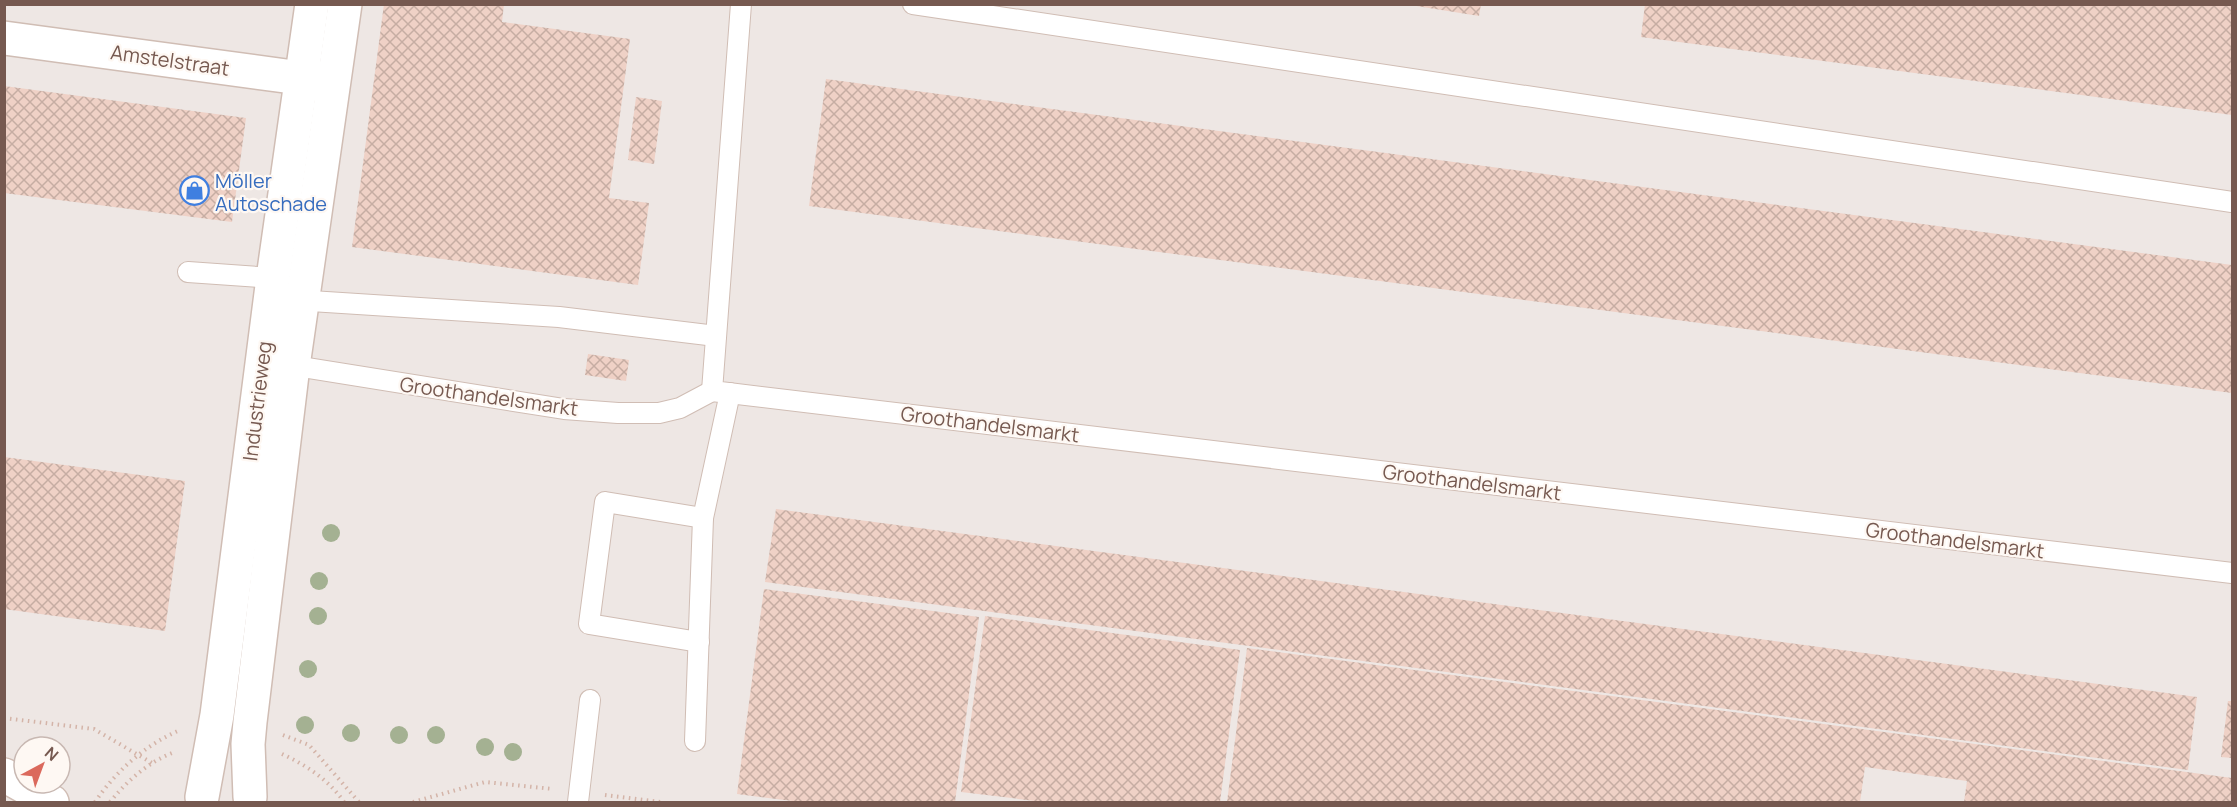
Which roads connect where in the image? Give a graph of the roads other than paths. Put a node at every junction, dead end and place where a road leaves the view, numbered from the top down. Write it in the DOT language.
graph roads {
  1 [pos="312,4"];
  2 [pos="345,4"];
  3 [pos="741,4"];
  4 [pos="913,4"];
  5 [pos="4,38"];
  6 [pos="302,78"];
  7 [pos="335,83"];
  8 [pos="2232,202"];
  9 [pos="188,272"];
  10 [pos="272,288"];
  11 [pos="303,300"];
  12 [pos="716,336"];
  13 [pos="278,363"];
  14 [pos="721,392"];
  15 [pos="703,518"];
  16 [pos="2232,573"];
  17 [pos="699,642"];
  18 [pos="590,700"];
  19 [pos="695,741"];
  20 [pos="4,775"];
  21 [pos="579,797"];
  22 [pos="194,800"];
  23 [pos="257,800"];
  24 [pos="52,802"];
  1 -- 6 [label="street, Industrieweg"];
  2 -- 7 [label="street, Industrieweg"];
  3 -- 12 [label="lane"];
  4 -- 8 [label="lane"];
  5 -- 6 [label="street, Amstelstraat"];
  6 -- 7 [label="street, Amstelstraat"];
  6 -- 10 [label="street, Industrieweg"];
  7 -- 11 [label="street, Industrieweg"];
  9 -- 10 [label="lane"];
  10 -- 11 [label="lane"];
  10 -- 13 [label="street, Industrieweg"];
  11 -- 12 [label="lane"];
  11 -- 13 [label="street, Industrieweg"];
  12 -- 14 [label="lane"];
  13 -- 14 [label="lane, Groothandelsmarkt"];
  13 -- 22 [label="street, Industrieweg"];
  13 -- 23 [label="street, Industrieweg"];
  14 -- 15 [label="lane"];
  14 -- 16 [label="lane, Groothandelsmarkt"];
  15 -- 17 [label="lane"];
  15 -- 17 [label="lane"];
  17 -- 19 [label="lane"];
  18 -- 21 [label="lane"];
  20 -- 24 [label="street"];
  22 -- 23 [label="street"];
}
